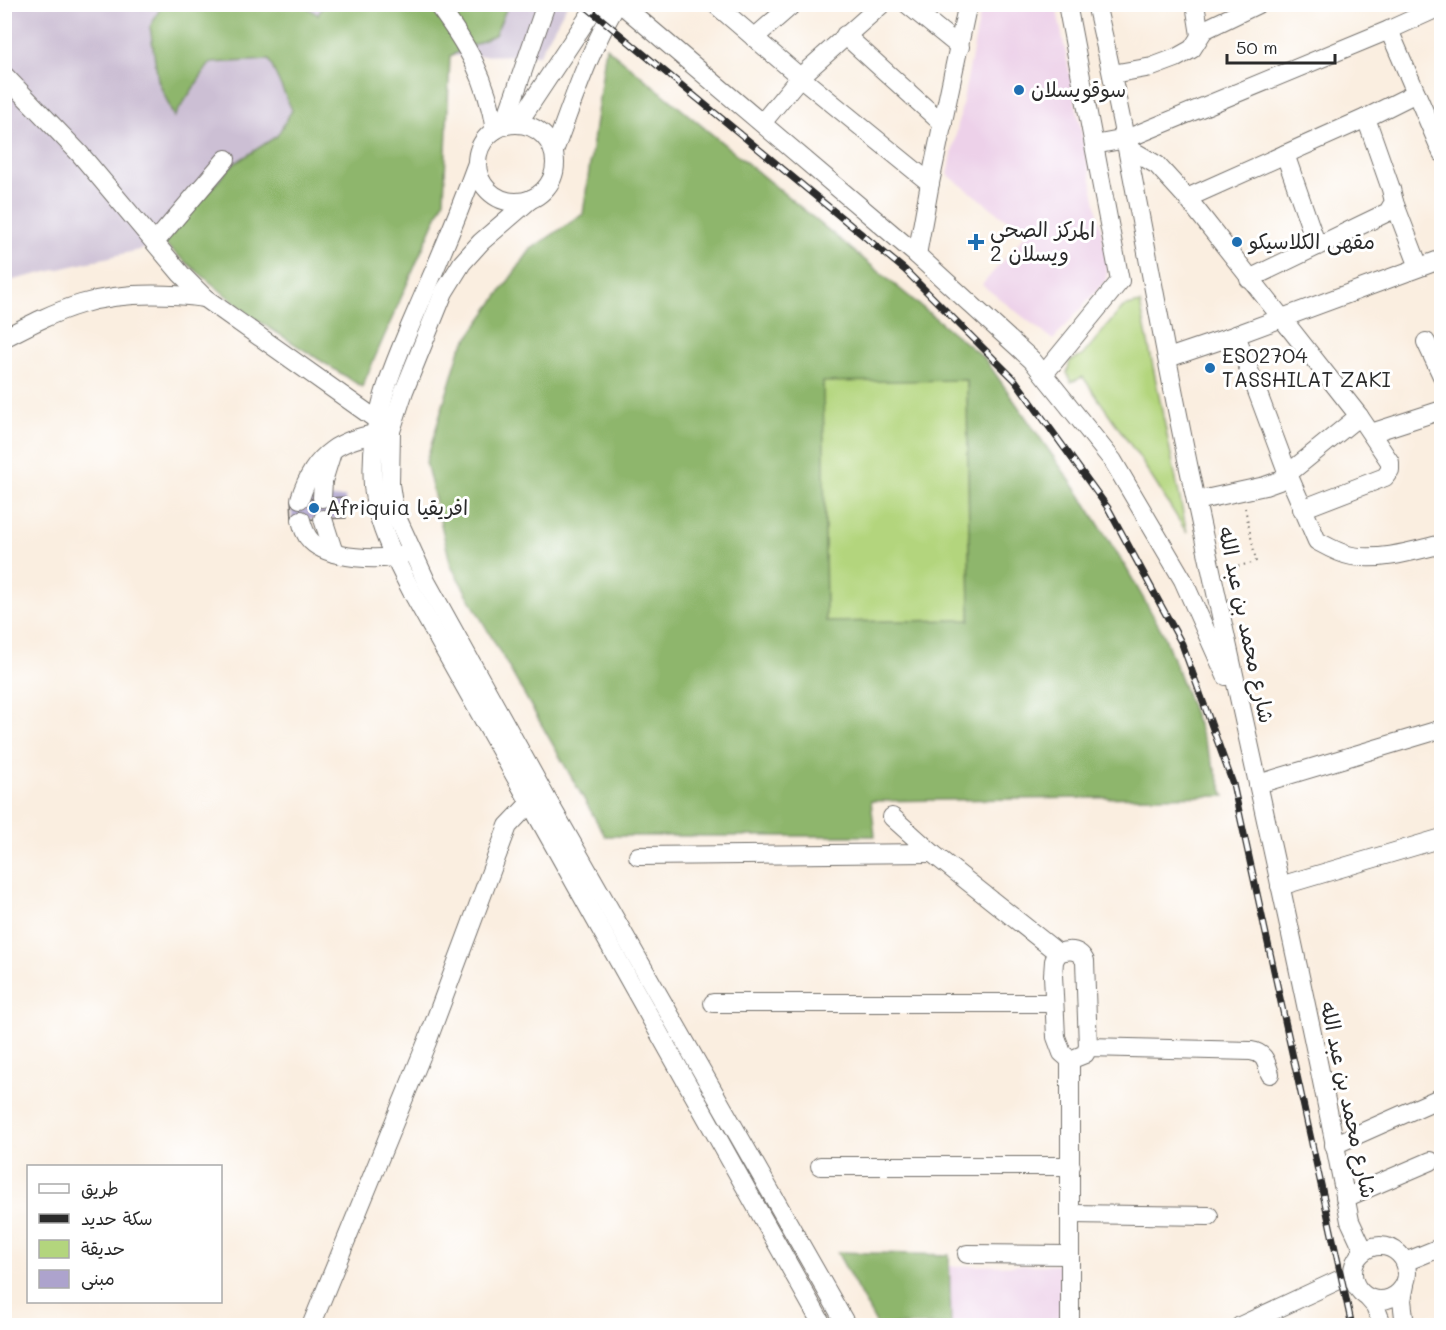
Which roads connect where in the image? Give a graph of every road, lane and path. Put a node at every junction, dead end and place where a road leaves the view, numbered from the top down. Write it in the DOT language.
graph roads {
  1 [pos="437,4"];
  2 [pos="546,4"];
  3 [pos="597,4"];
  4 [pos="619,4"];
  5 [pos="716,4"];
  6 [pos="793,4"];
  7 [pos="882,4"];
  8 [pos="907,4"];
  9 [pos="1096,4"];
  10 [pos="1195,4"];
  11 [pos="1258,4"];
  12 [pos="1068,6"];
  13 [pos="1442,6"];
  14 [pos="966,7"];
  15 [pos="1389,30"];
  16 [pos="845,35"];
  17 [pos="1200,35"];
  18 [pos="754,38"];
  19 [pos="960,47"];
  20 [pos="1113,74"];
  21 [pos="4,75"];
  22 [pos="800,77"];
  23 [pos="1416,93"];
  24 [pos="1366,118"];
  25 [pos="762,123"];
  26 [pos="943,124"];
  27 [pos="505,126"];
  28 [pos="1127,143"];
  29 [pos="1094,145"];
  30 [pos="554,151"];
  31 [pos="1442,153"];
  32 [pos="1285,154"];
  33 [pos="226,159"];
  34 [pos="477,163"];
  35 [pos="930,183"];
  36 [pos="1187,198"];
  37 [pos="531,199"];
  38 [pos="1394,202"];
  39 [pos="156,241"];
  40 [pos="1317,246"];
  41 [pos="917,255"];
  42 [pos="1442,259"];
  43 [pos="1419,267"];
  44 [pos="1153,279"];
  45 [pos="1249,279"];
  46 [pos="1120,281"];
  47 [pos="205,298"];
  48 [pos="1282,319"];
  49 [pos="1236,335"];
  50 [pos="4,338"];
  51 [pos="1426,342"];
  52 [pos="1168,358"];
  53 [pos="1044,374"];
  54 [pos="1442,376"];
  55 [pos="1442,410"];
  56 [pos="1359,416"];
  57 [pos="381,428"];
  58 [pos="1371,433"];
  59 [pos="334,448"];
  60 [pos="1288,474"];
  61 [pos="1242,490"];
  62 [pos="322,498"];
  63 [pos="300,499"];
  64 [pos="1196,501"];
  65 [pos="1302,508"];
  66 [pos="323,519"];
  67 [pos="301,520"];
  68 [pos="1442,544"];
  69 [pos="334,553"];
  70 [pos="403,554"];
  71 [pos="1212,571"];
  72 [pos="1242,710"];
  73 [pos="1442,729"];
  74 [pos="1258,784"];
  75 [pos="530,804"];
  76 [pos="892,817"];
  77 [pos="1442,838"];
  78 [pos="932,853"];
  79 [pos="638,856"];
  80 [pos="1280,886"];
  81 [pos="1058,953"];
  82 [pos="713,1003"];
  83 [pos="1053,1003"];
  84 [pos="1088,1047"];
  85 [pos="1070,1060"];
  86 [pos="1270,1074"];
  87 [pos="1442,1097"];
  88 [pos="1334,1145"];
  89 [pos="1431,1161"];
  90 [pos="820,1166"];
  91 [pos="1071,1166"];
  92 [pos="1345,1198"];
  93 [pos="1071,1214"];
  94 [pos="1209,1216"];
  95 [pos="1442,1247"];
  96 [pos="1364,1251"];
  97 [pos="967,1254"];
  98 [pos="1070,1255"];
  99 [pos="1405,1262"];
  100 [pos="1353,1276"];
  101 [pos="1405,1286"];
  102 [pos="1368,1298"];
  103 [pos="311,1326"];
  104 [pos="823,1326"];
  105 [pos="847,1326"];
  106 [pos="1070,1326"];
  107 [pos="1240,1326"];
  108 [pos="1383,1326"];
  109 [pos="1405,1326"];
  1 -- 27 [label="street"];
  2 -- 27 [label="street"];
  3 -- 27 [label="street"];
  4 -- 25 [label="street"];
  4 -- 30 [label="street"];
  5 -- 18 [label="street"];
  6 -- 18 [label="street"];
  7 -- 16 [label="street"];
  8 -- 19 [label="street"];
  9 -- 20 [label="street, شارع محمد بن عبد الله"];
  10 -- 17 [label="street"];
  11 -- 17 [label="street"];
  12 -- 29 [label="street"];
  13 -- 15 [label="street"];
  14 -- 19 [label="street"];
  15 -- 23 [label="street"];
  15 -- 28 [label="street"];
  16 -- 22 [label="street"];
  16 -- 26 [label="street"];
  17 -- 20 [label="street"];
  18 -- 22 [label="street"];
  19 -- 26 [label="street"];
  20 -- 28 [label="street, شارع محمد بن عبد الله"];
  21 -- 39 [label="street"];
  22 -- 25 [label="street"];
  22 -- 35 [label="street"];
  23 -- 24 [label="street"];
  23 -- 31 [label="street"];
  24 -- 32 [label="street"];
  24 -- 38 [label="street"];
  25 -- 41 [label="street"];
  26 -- 35 [label="street"];
  27 -- 30 [label="street"];
  27 -- 34 [label="street"];
  28 -- 29 [label="street"];
  28 -- 36 [label="street"];
  28 -- 44 [label="street, شارع محمد بن عبد الله"];
  29 -- 46 [label="street"];
  30 -- 37 [label="street"];
  32 -- 36 [label="street"];
  32 -- 40 [label="street"];
  33 -- 39 [label="street"];
  34 -- 37 [label="street"];
  34 -- 57 [label="street"];
  35 -- 41 [label="street"];
  36 -- 45 [label="street"];
  37 -- 57 [label="street"];
  38 -- 40 [label="street"];
  38 -- 43 [label="street"];
  39 -- 47 [label="street"];
  40 -- 45 [label="street"];
  41 -- 53 [label="street"];
  42 -- 43 [label="street"];
  43 -- 48 [label="street"];
  44 -- 46 [label="street"];
  44 -- 52 [label="street, شارع محمد بن عبد الله"];
  45 -- 48 [label="street"];
  46 -- 53 [label="street"];
  47 -- 50 [label="street"];
  47 -- 57 [label="street"];
  48 -- 49 [label="street"];
  48 -- 56 [label="street"];
  49 -- 52 [label="street"];
  49 -- 60 [label="street"];
  51 -- 54 [label="street"];
  52 -- 64 [label="street, شارع محمد بن عبد الله"];
  53 -- 72 [label="street"];
  55 -- 58 [label="street"];
  56 -- 58 [label="street"];
  56 -- 60 [label="street"];
  57 -- 59 [label="street"];
  57 -- 70 [label="street"];
  58 -- 65 [label="street"];
  59 -- 62 [label="street"];
  59 -- 63 [label="street"];
  60 -- 61 [label="street"];
  60 -- 65 [label="street"];
  61 -- 64 [label="street"];
  61 -- 71 [label="path"];
  64 -- 71 [label="street, شارع محمد بن عبد الله"];
  65 -- 68 [label="street"];
  66 -- 69 [label="street"];
  67 -- 69 [label="street"];
  69 -- 70 [label="street"];
  70 -- 75 [label="street"];
  70 -- 105 [label="street"];
  71 -- 72 [label="street, شارع محمد بن عبد الله"];
  72 -- 74 [label="street, شارع محمد بن عبد الله"];
  73 -- 74 [label="street"];
  74 -- 80 [label="street, شارع محمد بن عبد الله"];
  75 -- 103 [label="street"];
  75 -- 104 [label="street"];
  76 -- 78 [label="street"];
  77 -- 80 [label="street"];
  78 -- 79 [label="street"];
  78 -- 81 [label="street"];
  80 -- 88 [label="street, شارع محمد بن عبد الله"];
  81 -- 83 [label="street"];
  81 -- 84 [label="street"];
  82 -- 83 [label="street"];
  83 -- 85 [label="street"];
  84 -- 85 [label="street"];
  84 -- 86 [label="street"];
  85 -- 91 [label="street"];
  87 -- 88 [label="street"];
  88 -- 92 [label="street, شارع محمد بن عبد الله"];
  89 -- 92 [label="street"];
  90 -- 91 [label="street"];
  91 -- 93 [label="street"];
  92 -- 96 [label="street, شارع محمد بن عبد الله"];
  93 -- 94 [label="street"];
  93 -- 98 [label="street"];
  95 -- 99 [label="street"];
  96 -- 99 [label="street"];
  96 -- 100 [label="street"];
  97 -- 98 [label="street"];
  98 -- 106 [label="street"];
  99 -- 101 [label="street"];
  100 -- 102 [label="street"];
  100 -- 107 [label="street"];
  101 -- 102 [label="street"];
  101 -- 109 [label="street"];
  102 -- 108 [label="street"];
}
